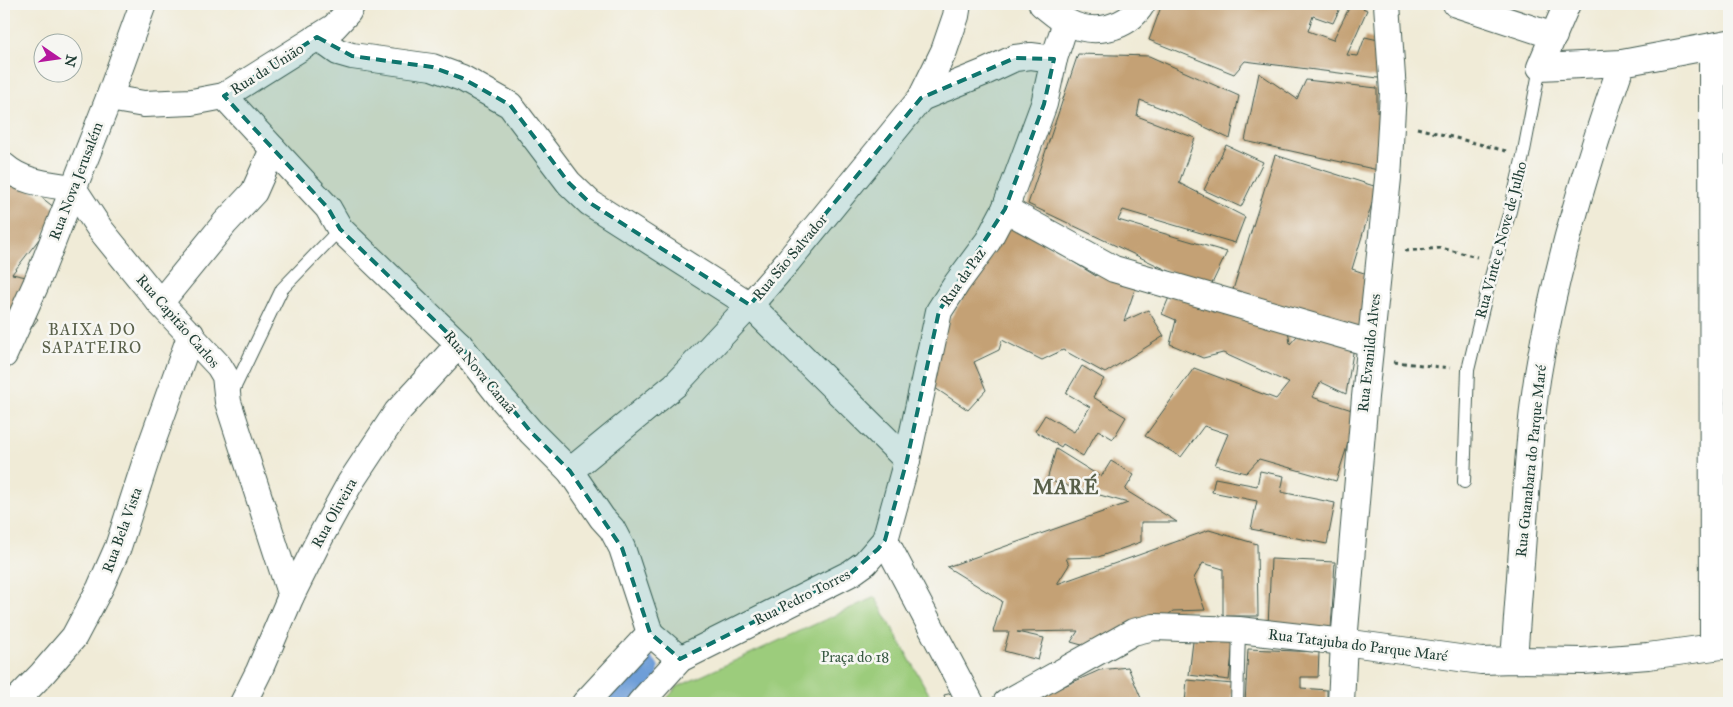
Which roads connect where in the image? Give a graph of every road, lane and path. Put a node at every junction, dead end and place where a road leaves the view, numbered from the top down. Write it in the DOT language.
graph roads {
  1 [pos="143,4"];
  2 [pos="352,4"];
  3 [pos="958,4"];
  4 [pos="1042,4"];
  5 [pos="1387,4"];
  6 [pos="1456,4"];
  7 [pos="1567,4"];
  8 [pos="1142,5"];
  9 [pos="1066,22"];
  10 [pos="1554,36"];
  11 [pos="317,38"];
  12 [pos="1721,44"];
  13 [pos="1054,59"];
  14 [pos="1622,63"];
  15 [pos="1540,67"];
  16 [pos="224,96"];
  17 [pos="108,98"];
  18 [pos="921,98"];
  19 [pos="1392,121"];
  20 [pos="273,149"];
  21 [pos="1523,156"];
  22 [pos="4,166"];
  23 [pos="73,188"];
  24 [pos="1005,209"];
  25 [pos="340,229"];
  26 [pos="1380,254"];
  27 [pos="1495,262"];
  28 [pos="160,303"];
  29 [pos="750,305"];
  30 [pos="191,334"];
  31 [pos="459,344"];
  32 [pos="1370,351"];
  33 [pos="4,355"];
  34 [pos="1468,370"];
  35 [pos="228,402"];
  36 [pos="907,460"];
  37 [pos="570,471"];
  38 [pos="1464,482"];
  39 [pos="885,540"];
  40 [pos="291,596"];
  41 [pos="1238,630"];
  42 [pos="650,633"];
  43 [pos="1344,642"];
  44 [pos="1721,646"];
  45 [pos="680,659"];
  46 [pos="1514,660"];
  47 [pos="14,703"];
  48 [pos="243,703"];
  49 [pos="585,703"];
  50 [pos="640,703"];
  51 [pos="971,703"];
  52 [pos="1006,703"];
  53 [pos="1237,703"];
  54 [pos="1341,703"];
  1 -- 17 [label="street, Rua Nova Jerusalém"];
  2 -- 11 [label="street, Rua da União"];
  3 -- 18 [label="street, Rua São Salvador"];
  4 -- 9 [label="street"];
  5 -- 19 [label="street, Rua Evanildo Alves"];
  6 -- 10 [label="street"];
  7 -- 10 [label="street, Rua Vinte e Nove de Julho"];
  8 -- 9 [label="street"];
  9 -- 13 [label="street, Rua da Paz"];
  10 -- 15 [label="street, Rua Vinte e Nove de Julho"];
  11 -- 16 [label="street, Rua da União"];
  11 -- 29 [label="street"];
  12 -- 14 [label="street"];
  12 -- 44 [label="street"];
  13 -- 18 [label="street"];
  13 -- 24 [label="street, Rua da Paz"];
  14 -- 15 [label="street"];
  14 -- 46 [label="street, Rua Guanabara do Parque Maré"];
  15 -- 21 [label="lane, Rua Vinte e Nove de Julho"];
  16 -- 17 [label="street, Rua da União"];
  16 -- 20 [label="street, Rua Nova Canaã"];
  17 -- 23 [label="street, Rua Nova Jerusalém"];
  18 -- 29 [label="street, Rua São Salvador"];
  19 -- 21 [label="path"];
  19 -- 26 [label="street, Rua Evanildo Alves"];
  20 -- 25 [label="street, Rua Nova Canaã"];
  20 -- 28 [label="street"];
  21 -- 27 [label="lane, Rua Vinte e Nove de Julho"];
  22 -- 23 [label="street"];
  23 -- 28 [label="street, Rua Capitão Carlos"];
  23 -- 33 [label="street, Rua Nova Jerusalém"];
  24 -- 32 [label="street"];
  24 -- 36 [label="street, Rua da Paz"];
  25 -- 31 [label="street, Rua Nova Canaã"];
  25 -- 35 [label="lane"];
  26 -- 27 [label="path"];
  26 -- 32 [label="street, Rua Evanildo Alves"];
  27 -- 34 [label="lane, Rua Vinte e Nove de Julho"];
  28 -- 30 [label="street, Rua Capitão Carlos"];
  29 -- 36 [label="street"];
  29 -- 37 [label="street, Rua São Salvador"];
  30 -- 35 [label="street, Rua Capitão Carlos"];
  30 -- 47 [label="street, Rua Bela Vista"];
  31 -- 37 [label="street, Rua Nova Canaã"];
  31 -- 40 [label="street, Rua Oliveira"];
  32 -- 34 [label="path"];
  32 -- 43 [label="street, Rua Evanildo Alves"];
  34 -- 38 [label="lane, Rua Vinte e Nove de Julho"];
  35 -- 40 [label="street, Rua Capitão Carlos"];
  36 -- 39 [label="street, Rua da Paz"];
  37 -- 42 [label="street, Rua Nova Canaã"];
  39 -- 45 [label="street, Rua Pedro Torres"];
  39 -- 51 [label="street"];
  40 -- 48 [label="street, Rua Oliveira"];
  41 -- 43 [label="street, Rua Tatajuba do Parque Maré"];
  41 -- 52 [label="street, Rua Tatajuba do Parque Maré"];
  41 -- 53 [label="lane"];
  42 -- 45 [label="street"];
  42 -- 49 [label="street"];
  43 -- 46 [label="street, Rua Tatajuba do Parque Maré"];
  43 -- 54 [label="street, Rua Evanildo Alves"];
  44 -- 46 [label="street, Rua Tatajuba do Parque Maré"];
  45 -- 50 [label="street"];
}
